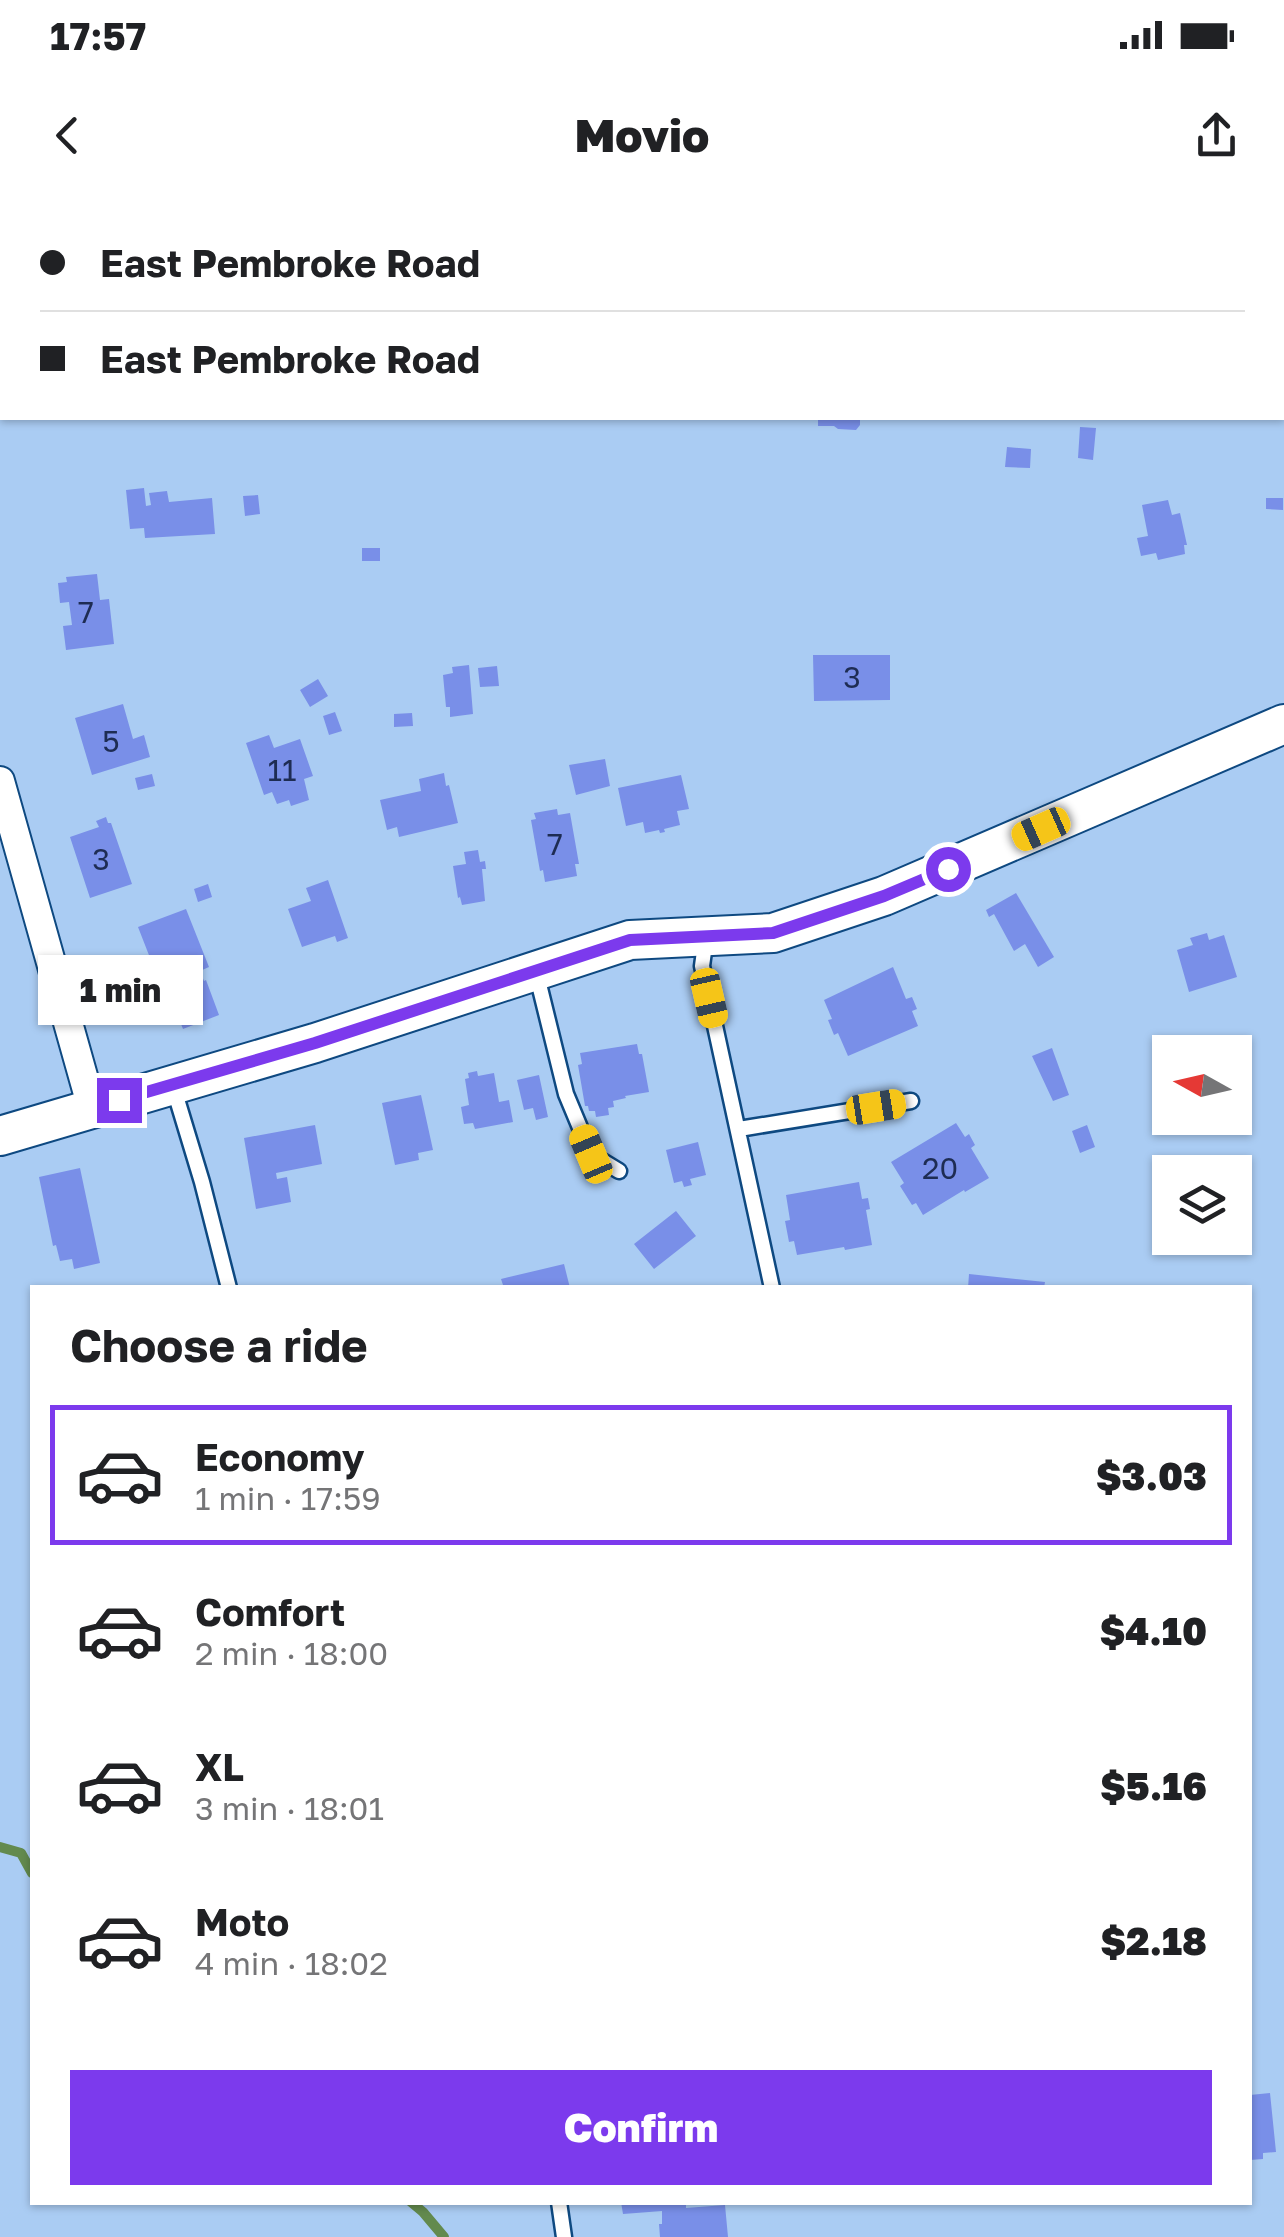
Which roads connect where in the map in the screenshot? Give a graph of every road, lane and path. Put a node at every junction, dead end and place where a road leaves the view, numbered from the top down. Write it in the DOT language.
graph roads {
  1 [pos="1284,724"];
  2 [pos="0,781"];
  3 [pos="706,936"];
  4 [pos="536,971"];
  5 [pos="173,1084"];
  6 [pos="911,1101"];
  7 [pos="92,1108"];
  8 [pos="738,1130"];
  9 [pos="0,1136"];
  10 [pos="619,1171"];
  11 [pos="228,1285"];
  12 [pos="771,1285"];
  13 [pos="559,2205"];
  14 [pos="564,2237"];
  1 -- 3 [label="street"];
  2 -- 7 [label="street"];
  3 -- 4 [label="street"];
  3 -- 8 [label="lane"];
  4 -- 5 [label="street"];
  4 -- 10 [label="lane"];
  5 -- 7 [label="street"];
  5 -- 11 [label="lane"];
  6 -- 8 [label="lane"];
  7 -- 9 [label="street"];
  8 -- 12 [label="lane"];
  13 -- 14 [label="lane"];
}
